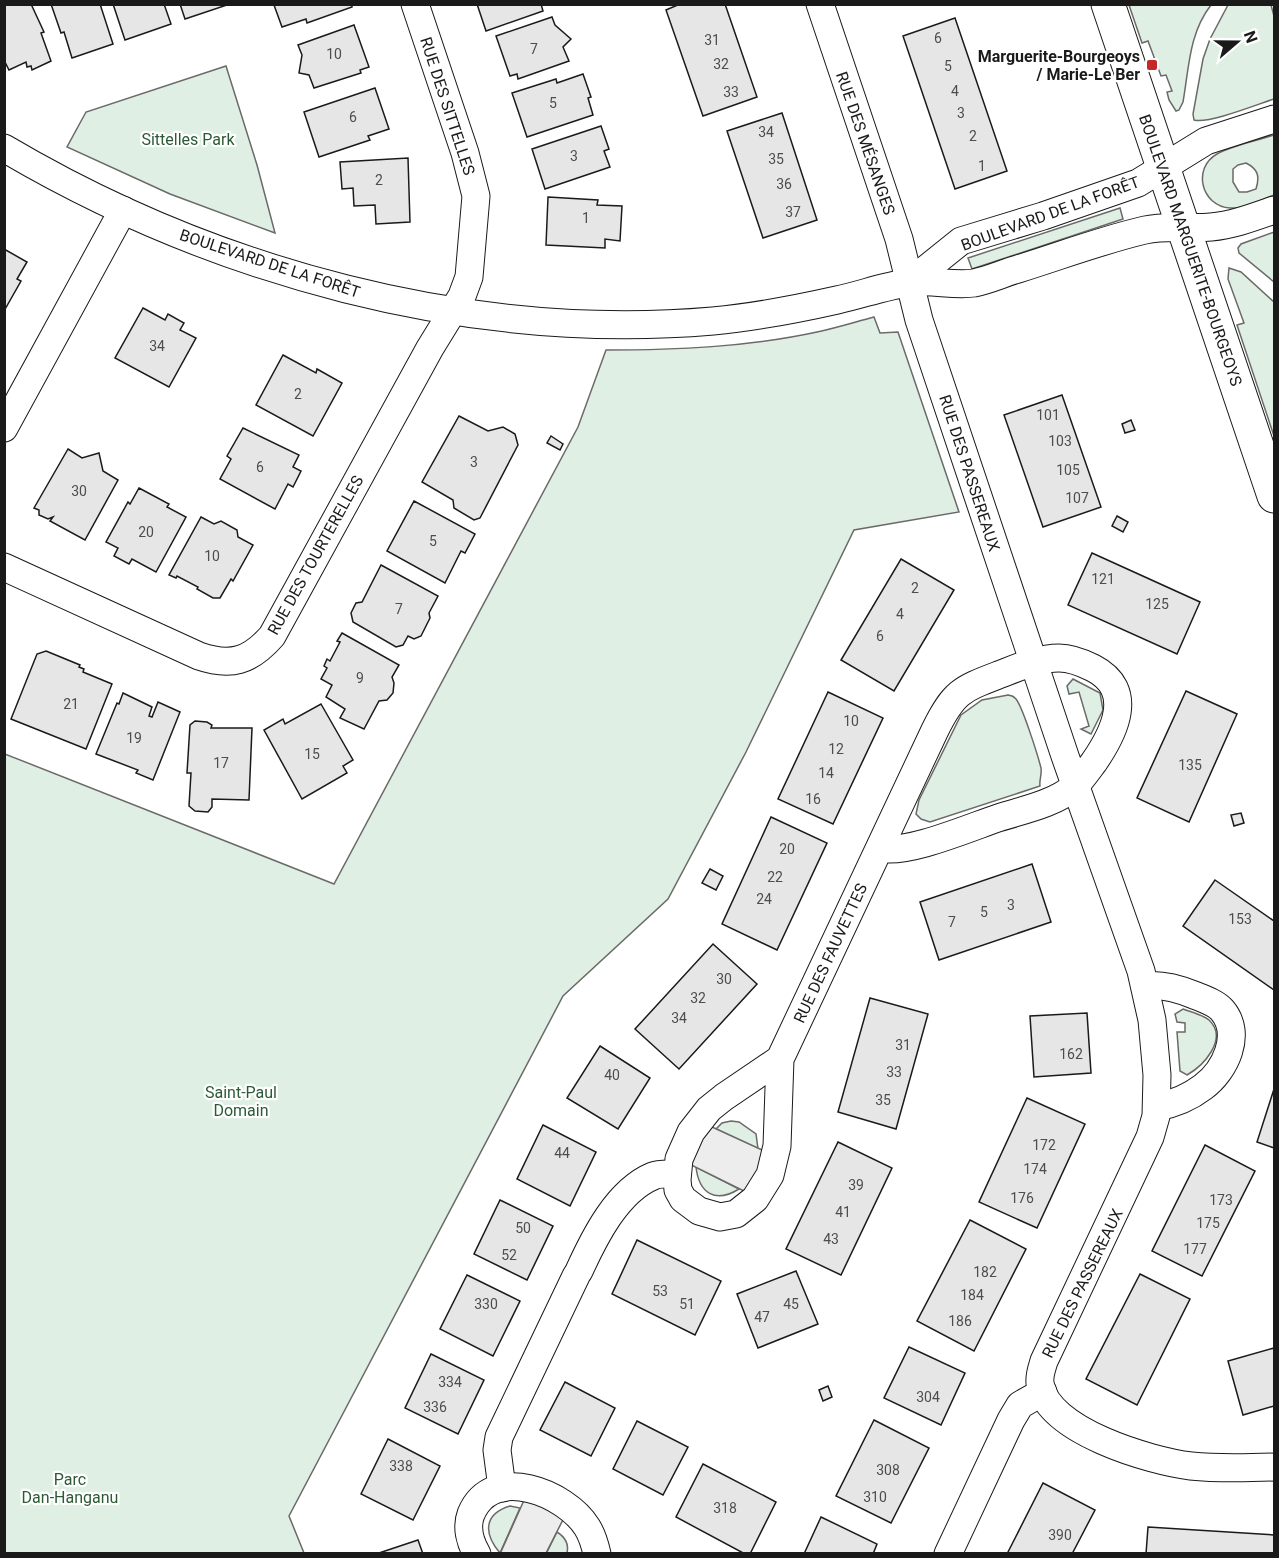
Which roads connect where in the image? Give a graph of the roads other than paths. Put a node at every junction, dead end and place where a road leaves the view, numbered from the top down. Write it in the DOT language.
graph roads {
  1 [pos="415,4"];
  2 [pos="820,4"];
  3 [pos="1108,4"];
  4 [pos="1275,119"];
  5 [pos="4,148"];
  6 [pos="1163,167"];
  7 [pos="123,210"];
  8 [pos="1275,210"];
  9 [pos="1183,227"];
  10 [pos="910,282"];
  11 [pos="452,311"];
  12 [pos="4,428"];
  13 [pos="1275,496"];
  14 [pos="4,567"];
  15 [pos="1034,663"];
  16 [pos="1075,785"];
  17 [pos="880,848"];
  18 [pos="1145,986"];
  19 [pos="780,1059"];
  20 [pos="1157,1107"];
  21 [pos="677,1173"];
  22 [pos="1043,1392"];
  23 [pos="1275,1467"];
  24 [pos="502,1488"];
  25 [pos="477,1554"];
  26 [pos="597,1554"];
  27 [pos="948,1554"];
  1 -- 11 [label="street, RUE DES SITTELLES"];
  2 -- 10 [label="street, RUE DES MÉSANGES"];
  3 -- 6 [label="street, BOULEVARD MARGUERITE-BOURGEOYS"];
  4 -- 6 [label="street, BOULEVARD DE LA FORÊT"];
  5 -- 7 [label="street, BOULEVARD DE LA FORÊT"];
  6 -- 9 [label="street, BOULEVARD MARGUERITE-BOURGEOYS"];
  6 -- 10 [label="street, BOULEVARD DE LA FORÊT"];
  7 -- 11 [label="street, BOULEVARD DE LA FORÊT"];
  7 -- 12 [label="street"];
  8 -- 9 [label="street, BOULEVARD DE LA FORÊT"];
  9 -- 10 [label="street, BOULEVARD DE LA FORÊT"];
  9 -- 13 [label="street, BOULEVARD MARGUERITE-BOURGEOYS"];
  10 -- 11 [label="street, BOULEVARD DE LA FORÊT"];
  10 -- 15 [label="street, RUE DES PASSEREAUX"];
  11 -- 14 [label="street, RUE DES TOURTERELLES"];
  15 -- 16 [label="street, RUE DES PASSEREAUX"];
  15 -- 16 [label="street"];
  15 -- 17 [label="street, RUE DES FAUVETTES"];
  16 -- 17 [label="street"];
  16 -- 18 [label="street, RUE DES PASSEREAUX"];
  17 -- 19 [label="street, RUE DES FAUVETTES"];
  18 -- 20 [label="street, RUE DES PASSEREAUX"];
  18 -- 20 [label="street"];
  19 -- 21 [label="street, RUE DES FAUVETTES"];
  19 -- 21 [label="street, RUE DES FAUVETTES"];
  20 -- 22 [label="street, RUE DES PASSEREAUX"];
  21 -- 24 [label="street"];
  22 -- 23 [label="street"];
  22 -- 27 [label="street"];
  24 -- 25 [label="street"];
  24 -- 26 [label="street"];
}
